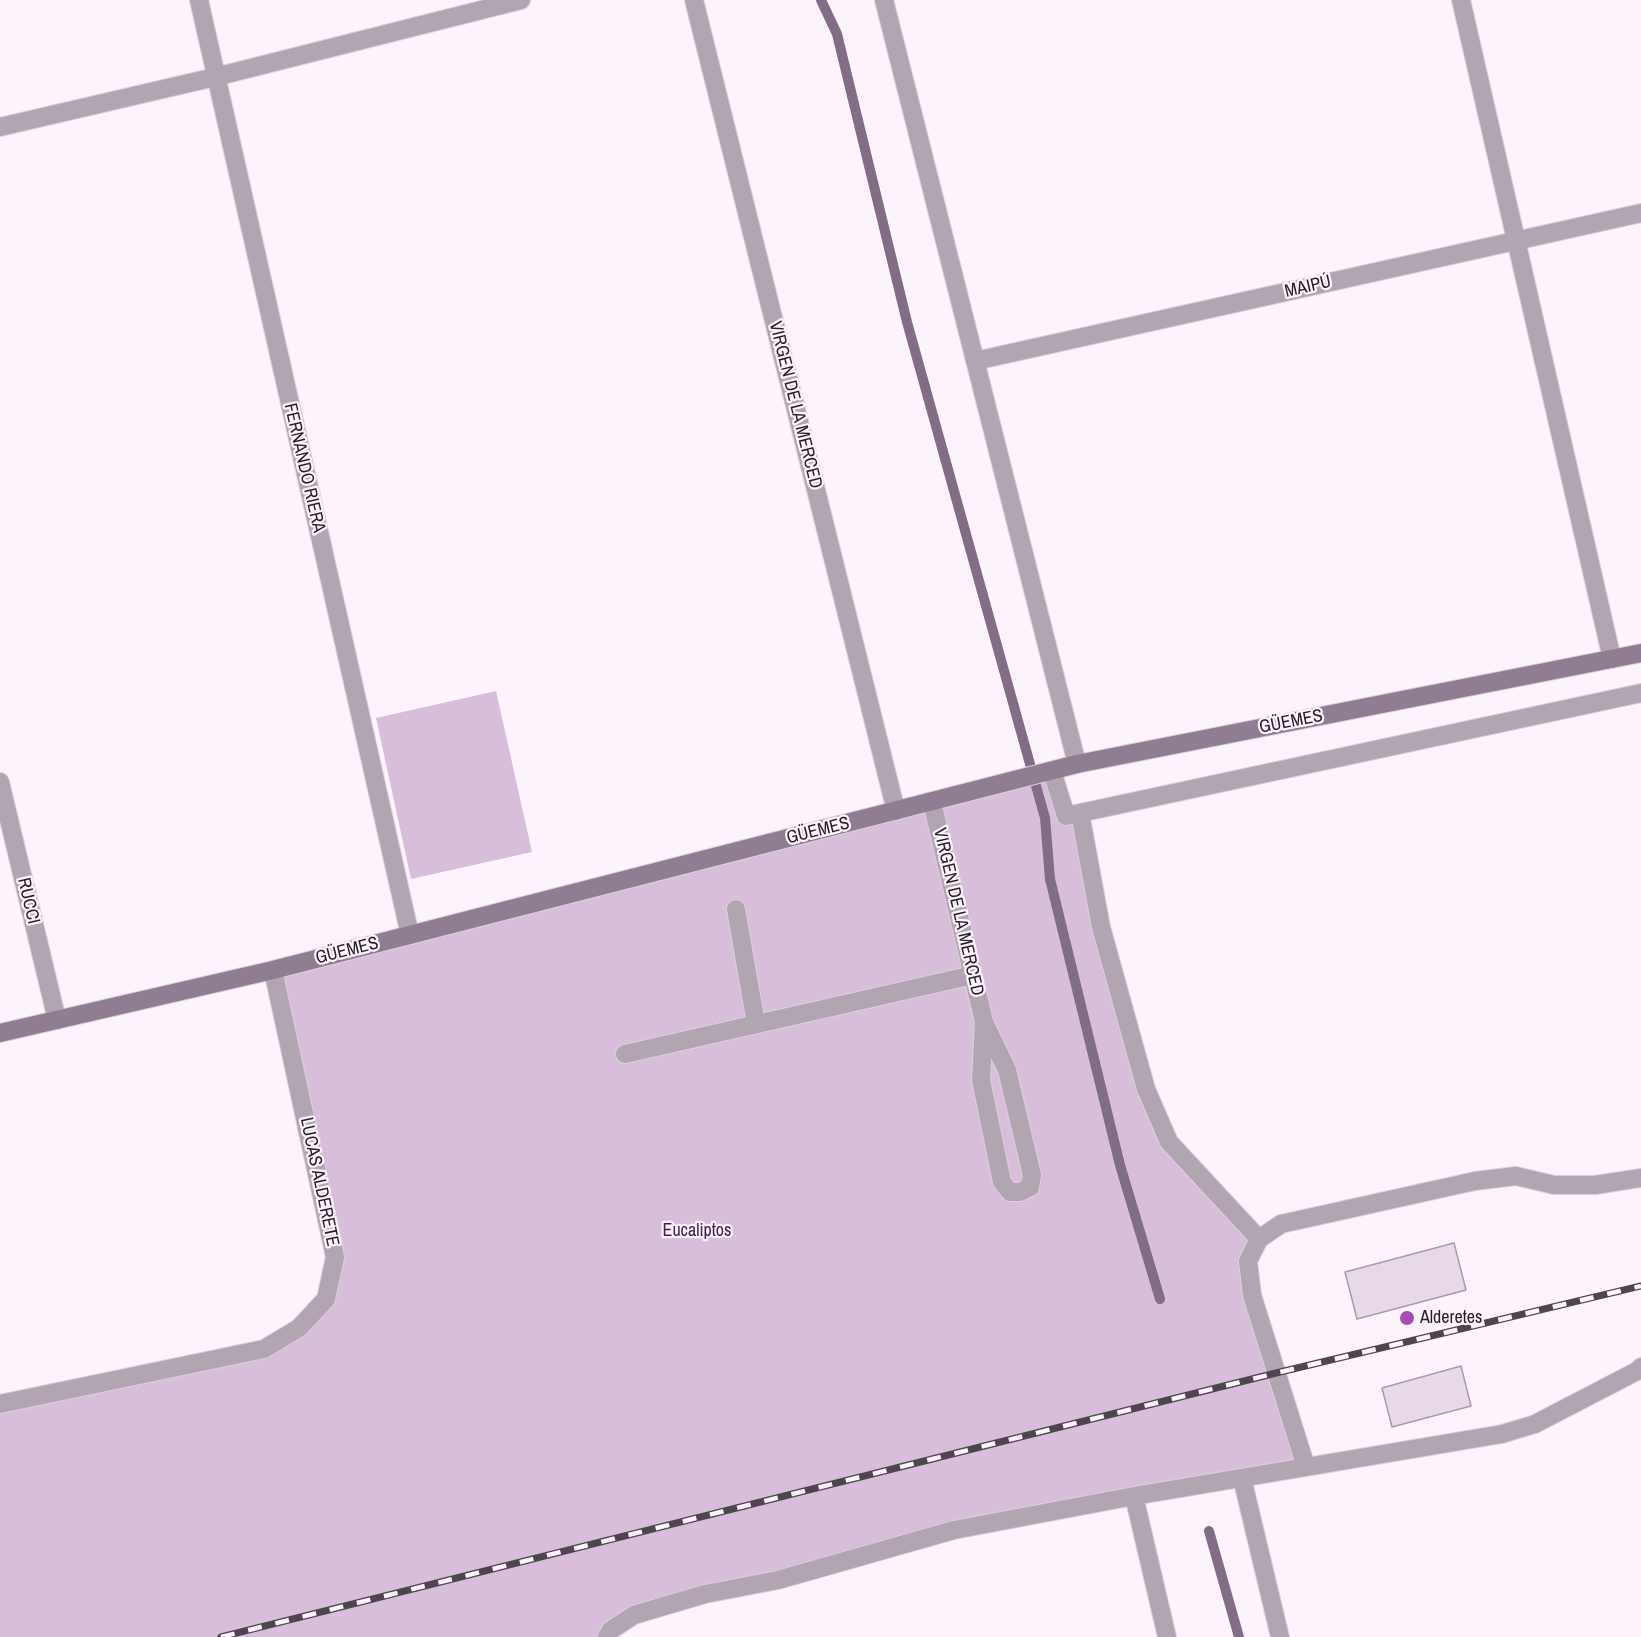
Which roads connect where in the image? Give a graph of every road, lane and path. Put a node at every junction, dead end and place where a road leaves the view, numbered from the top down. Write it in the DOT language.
graph roads {
  1 [pos="199,0"];
  2 [pos="520,0"];
  3 [pos="694,0"];
  4 [pos="884,0"];
  5 [pos="1461,0"];
  6 [pos="215,77"];
  7 [pos="0,127"];
  8 [pos="1641,213"];
  9 [pos="1515,241"];
  10 [pos="975,361"];
  11 [pos="1641,653"];
  12 [pos="1612,659"];
  13 [pos="1641,693"];
  14 [pos="1077,764"];
  15 [pos="1050,771"];
  16 [pos="0,782"];
  17 [pos="932,802"];
  18 [pos="896,811"];
  19 [pos="1080,813"];
  20 [pos="736,909"];
  21 [pos="410,935"];
  22 [pos="273,970"];
  23 [pos="973,975"];
  24 [pos="57,1020"];
  25 [pos="984,1022"];
  26 [pos="756,1024"];
  27 [pos="0,1033"];
  28 [pos="626,1054"];
  29 [pos="1641,1178"];
  30 [pos="1259,1239"];
  31 [pos="1641,1367"];
  32 [pos="0,1404"];
  33 [pos="1306,1467"];
  34 [pos="1242,1478"];
  35 [pos="1134,1496"];
  36 [pos="607,1637"];
  37 [pos="1167,1637"];
  38 [pos="1280,1637"];
  1 -- 6 [label="street, FERNANDO RIERA"];
  2 -- 6 [label="street"];
  3 -- 18 [label="street, VIRGEN DE LA MERCED"];
  4 -- 10 [label="street"];
  5 -- 9 [label="street"];
  6 -- 7 [label="street"];
  6 -- 21 [label="street, FERNANDO RIERA"];
  8 -- 9 [label="street, MAIPÚ"];
  9 -- 10 [label="street, MAIPÚ"];
  9 -- 12 [label="street"];
  10 -- 14 [label="street"];
  11 -- 12 [label="street, GÜEMES"];
  12 -- 14 [label="street, GÜEMES"];
  13 -- 19 [label="street"];
  14 -- 15 [label="street, GÜEMES"];
  15 -- 17 [label="street, GÜEMES"];
  15 -- 19 [label="street"];
  16 -- 24 [label="street, RUCCI"];
  17 -- 18 [label="street, GÜEMES"];
  17 -- 23 [label="street, VIRGEN DE LA MERCED"];
  18 -- 21 [label="street, GÜEMES"];
  19 -- 30 [label="street"];
  20 -- 26 [label="street"];
  21 -- 22 [label="street, GÜEMES"];
  22 -- 24 [label="street, GÜEMES"];
  22 -- 32 [label="street, LUCAS ALDERETE"];
  23 -- 25 [label="street, VIRGEN DE LA MERCED"];
  23 -- 26 [label="street"];
  24 -- 27 [label="street, GÜEMES"];
  25 -- 25 [label="street, VIRGEN DE LA MERCED"];
  26 -- 28 [label="street"];
  29 -- 30 [label="street"];
  30 -- 33 [label="street"];
  31 -- 33 [label="street"];
  33 -- 34 [label="street"];
  34 -- 35 [label="street"];
  34 -- 38 [label="street"];
  35 -- 36 [label="street"];
  35 -- 37 [label="street"];
}
